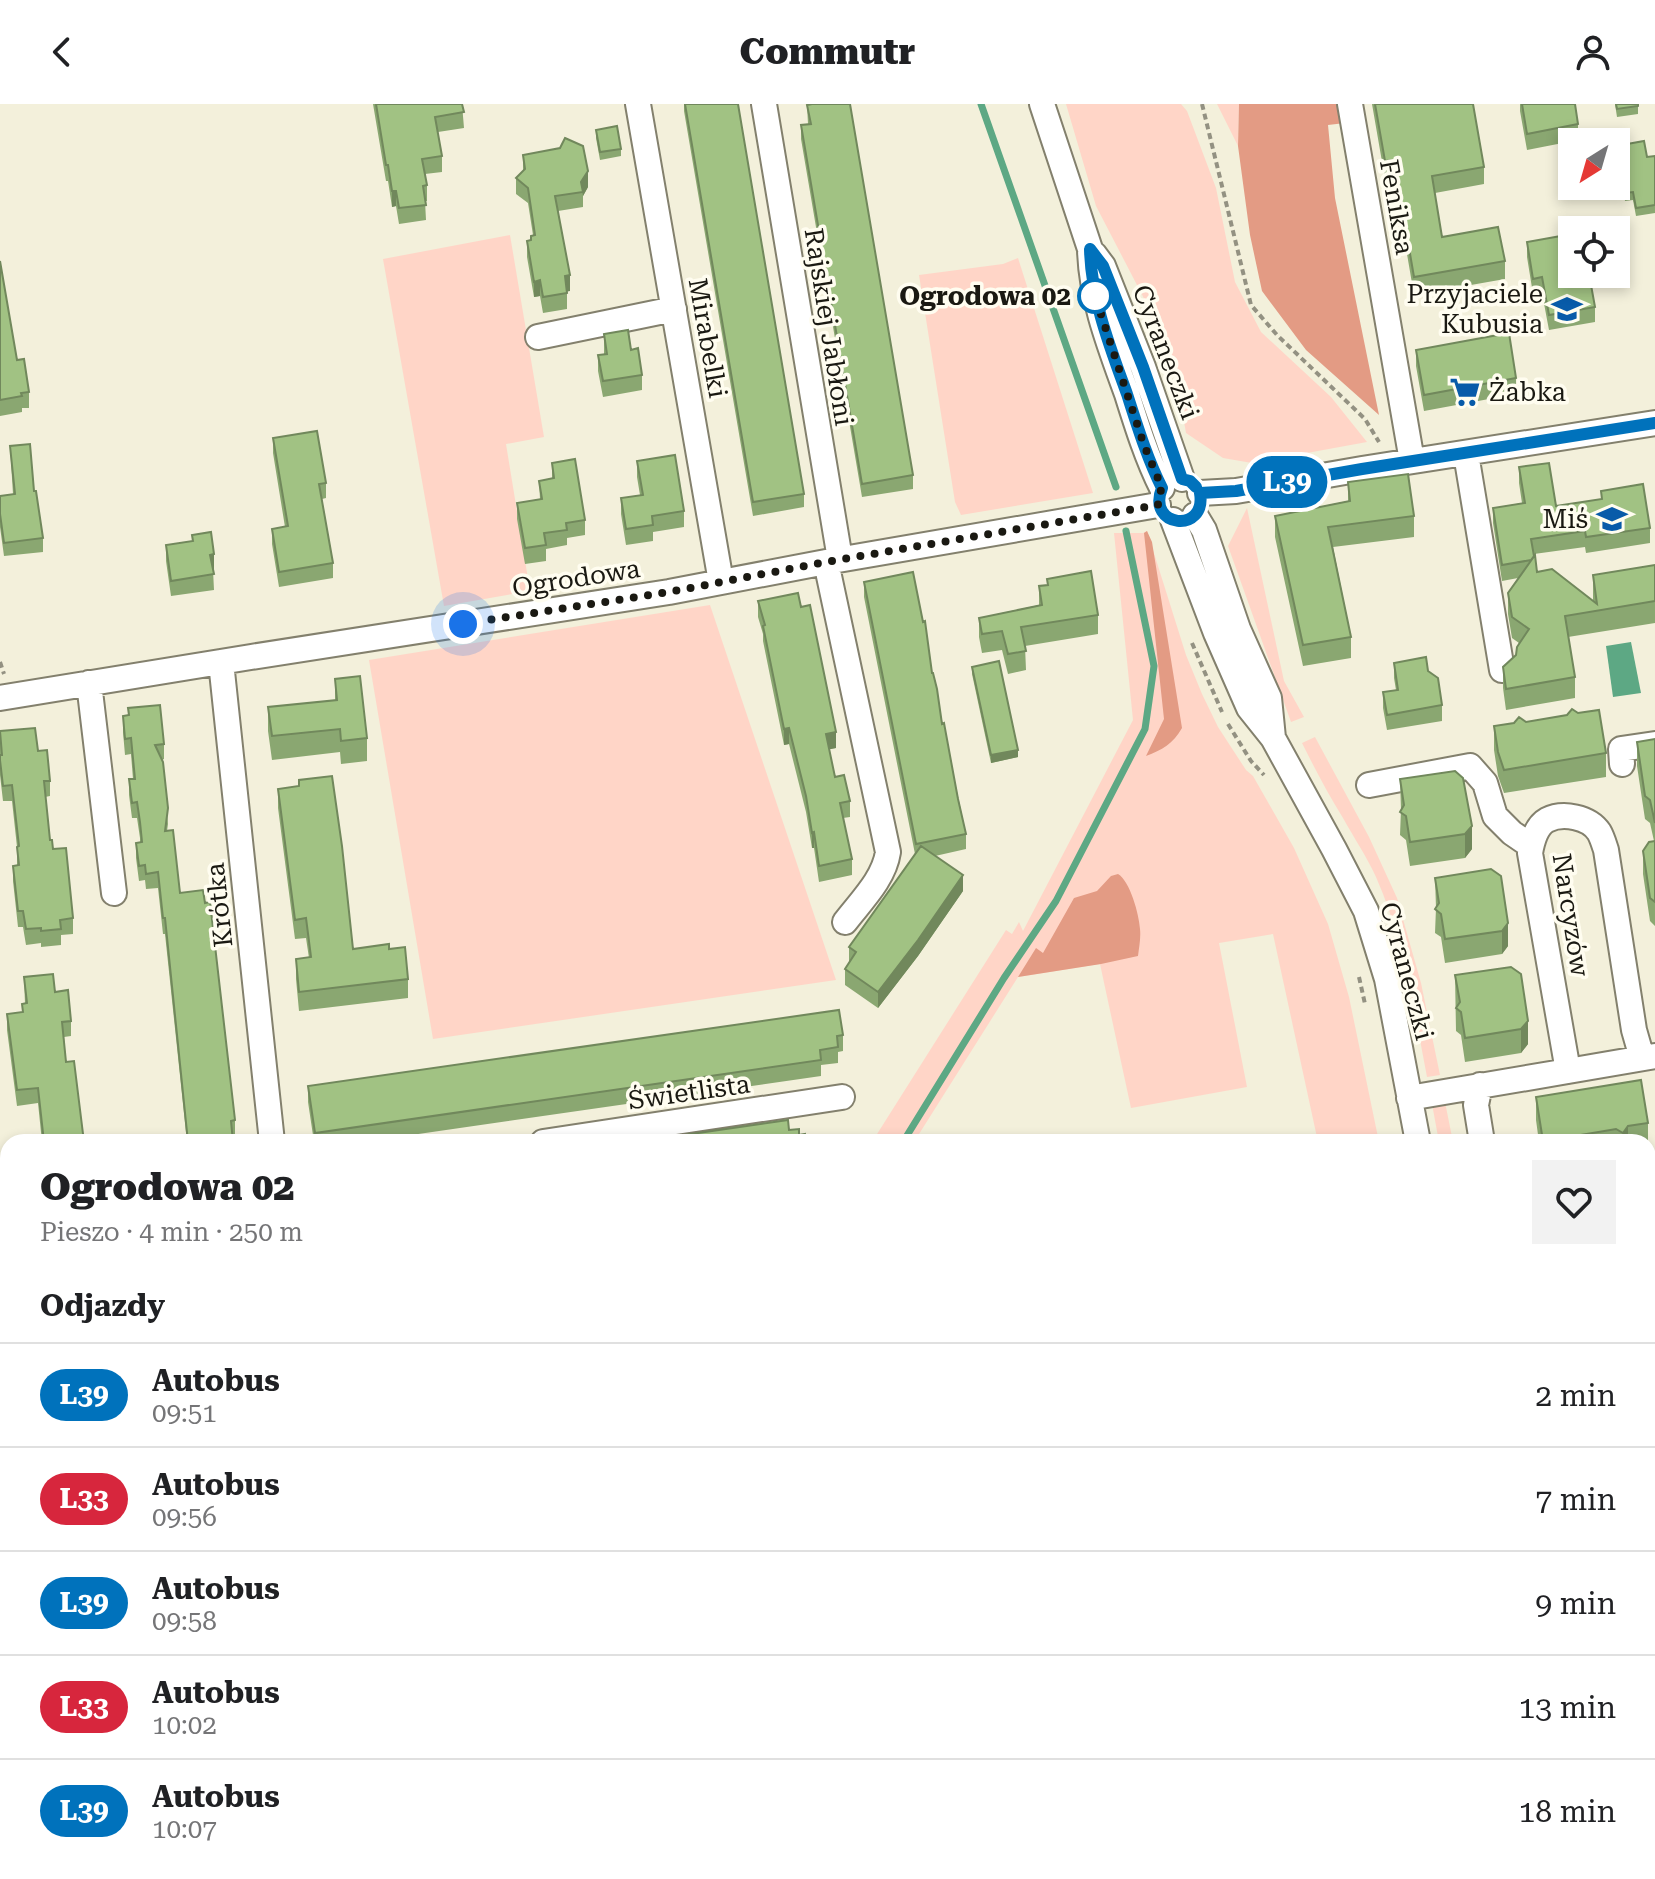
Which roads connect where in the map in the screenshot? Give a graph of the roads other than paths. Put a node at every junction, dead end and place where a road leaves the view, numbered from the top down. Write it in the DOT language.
graph roads {
  1 [pos="638,104"];
  2 [pos="764,104"];
  3 [pos="1042,104"];
  4 [pos="1350,104"];
  5 [pos="674,309"];
  6 [pos="538,337"];
  7 [pos="1655,423"];
  8 [pos="1466,454"];
  9 [pos="1403,463"];
  10 [pos="1178,500"];
  11 [pos="833,560"];
  12 [pos="721,582"];
  13 [pos="221,662"];
  14 [pos="1502,670"];
  15 [pos="89,683"];
  16 [pos="0,698"];
  17 [pos="1655,744"];
  18 [pos="1622,764"];
  19 [pos="1369,785"];
  20 [pos="1531,846"];
  21 [pos="114,893"];
  22 [pos="845,922"];
  23 [pos="1649,1057"];
  24 [pos="1568,1071"];
  25 [pos="1480,1085"];
  26 [pos="842,1097"];
  27 [pos="1409,1098"];
  28 [pos="271,1134"];
  29 [pos="596,1134"];
  30 [pos="1416,1134"];
  31 [pos="1481,1134"];
  1 -- 5 [label="street, Mirabelki"];
  2 -- 11 [label="street, Rajskiej Jabłoni"];
  3 -- 10 [label="street, Cyraneczki"];
  4 -- 9 [label="street, Feniksa"];
  5 -- 6 [label="street"];
  5 -- 12 [label="street, Mirabelki"];
  7 -- 8 [label="street, Ogrodowa"];
  8 -- 9 [label="street, Ogrodowa"];
  8 -- 14 [label="street"];
  9 -- 10 [label="street, Ogrodowa"];
  10 -- 11 [label="street, Ogrodowa"];
  10 -- 27 [label="street, Cyraneczki"];
  11 -- 12 [label="street, Ogrodowa"];
  11 -- 22 [label="street, Rajskiej Jabłoni"];
  12 -- 13 [label="street, Ogrodowa"];
  13 -- 15 [label="street, Ogrodowa"];
  13 -- 28 [label="street, Krótka"];
  15 -- 16 [label="street, Ogrodowa"];
  15 -- 21 [label="street"];
  17 -- 18 [label="street"];
  19 -- 20 [label="street"];
  20 -- 23 [label="street, Narcyzów"];
  20 -- 24 [label="street, Narcyzów"];
  23 -- 24 [label="street, Narcyzów"];
  24 -- 25 [label="street, Narcyzów"];
  25 -- 27 [label="street, Narcyzów"];
  25 -- 31 [label="street"];
  26 -- 29 [label="street, Świetlista"];
  27 -- 30 [label="street, Cyraneczki"];
}
